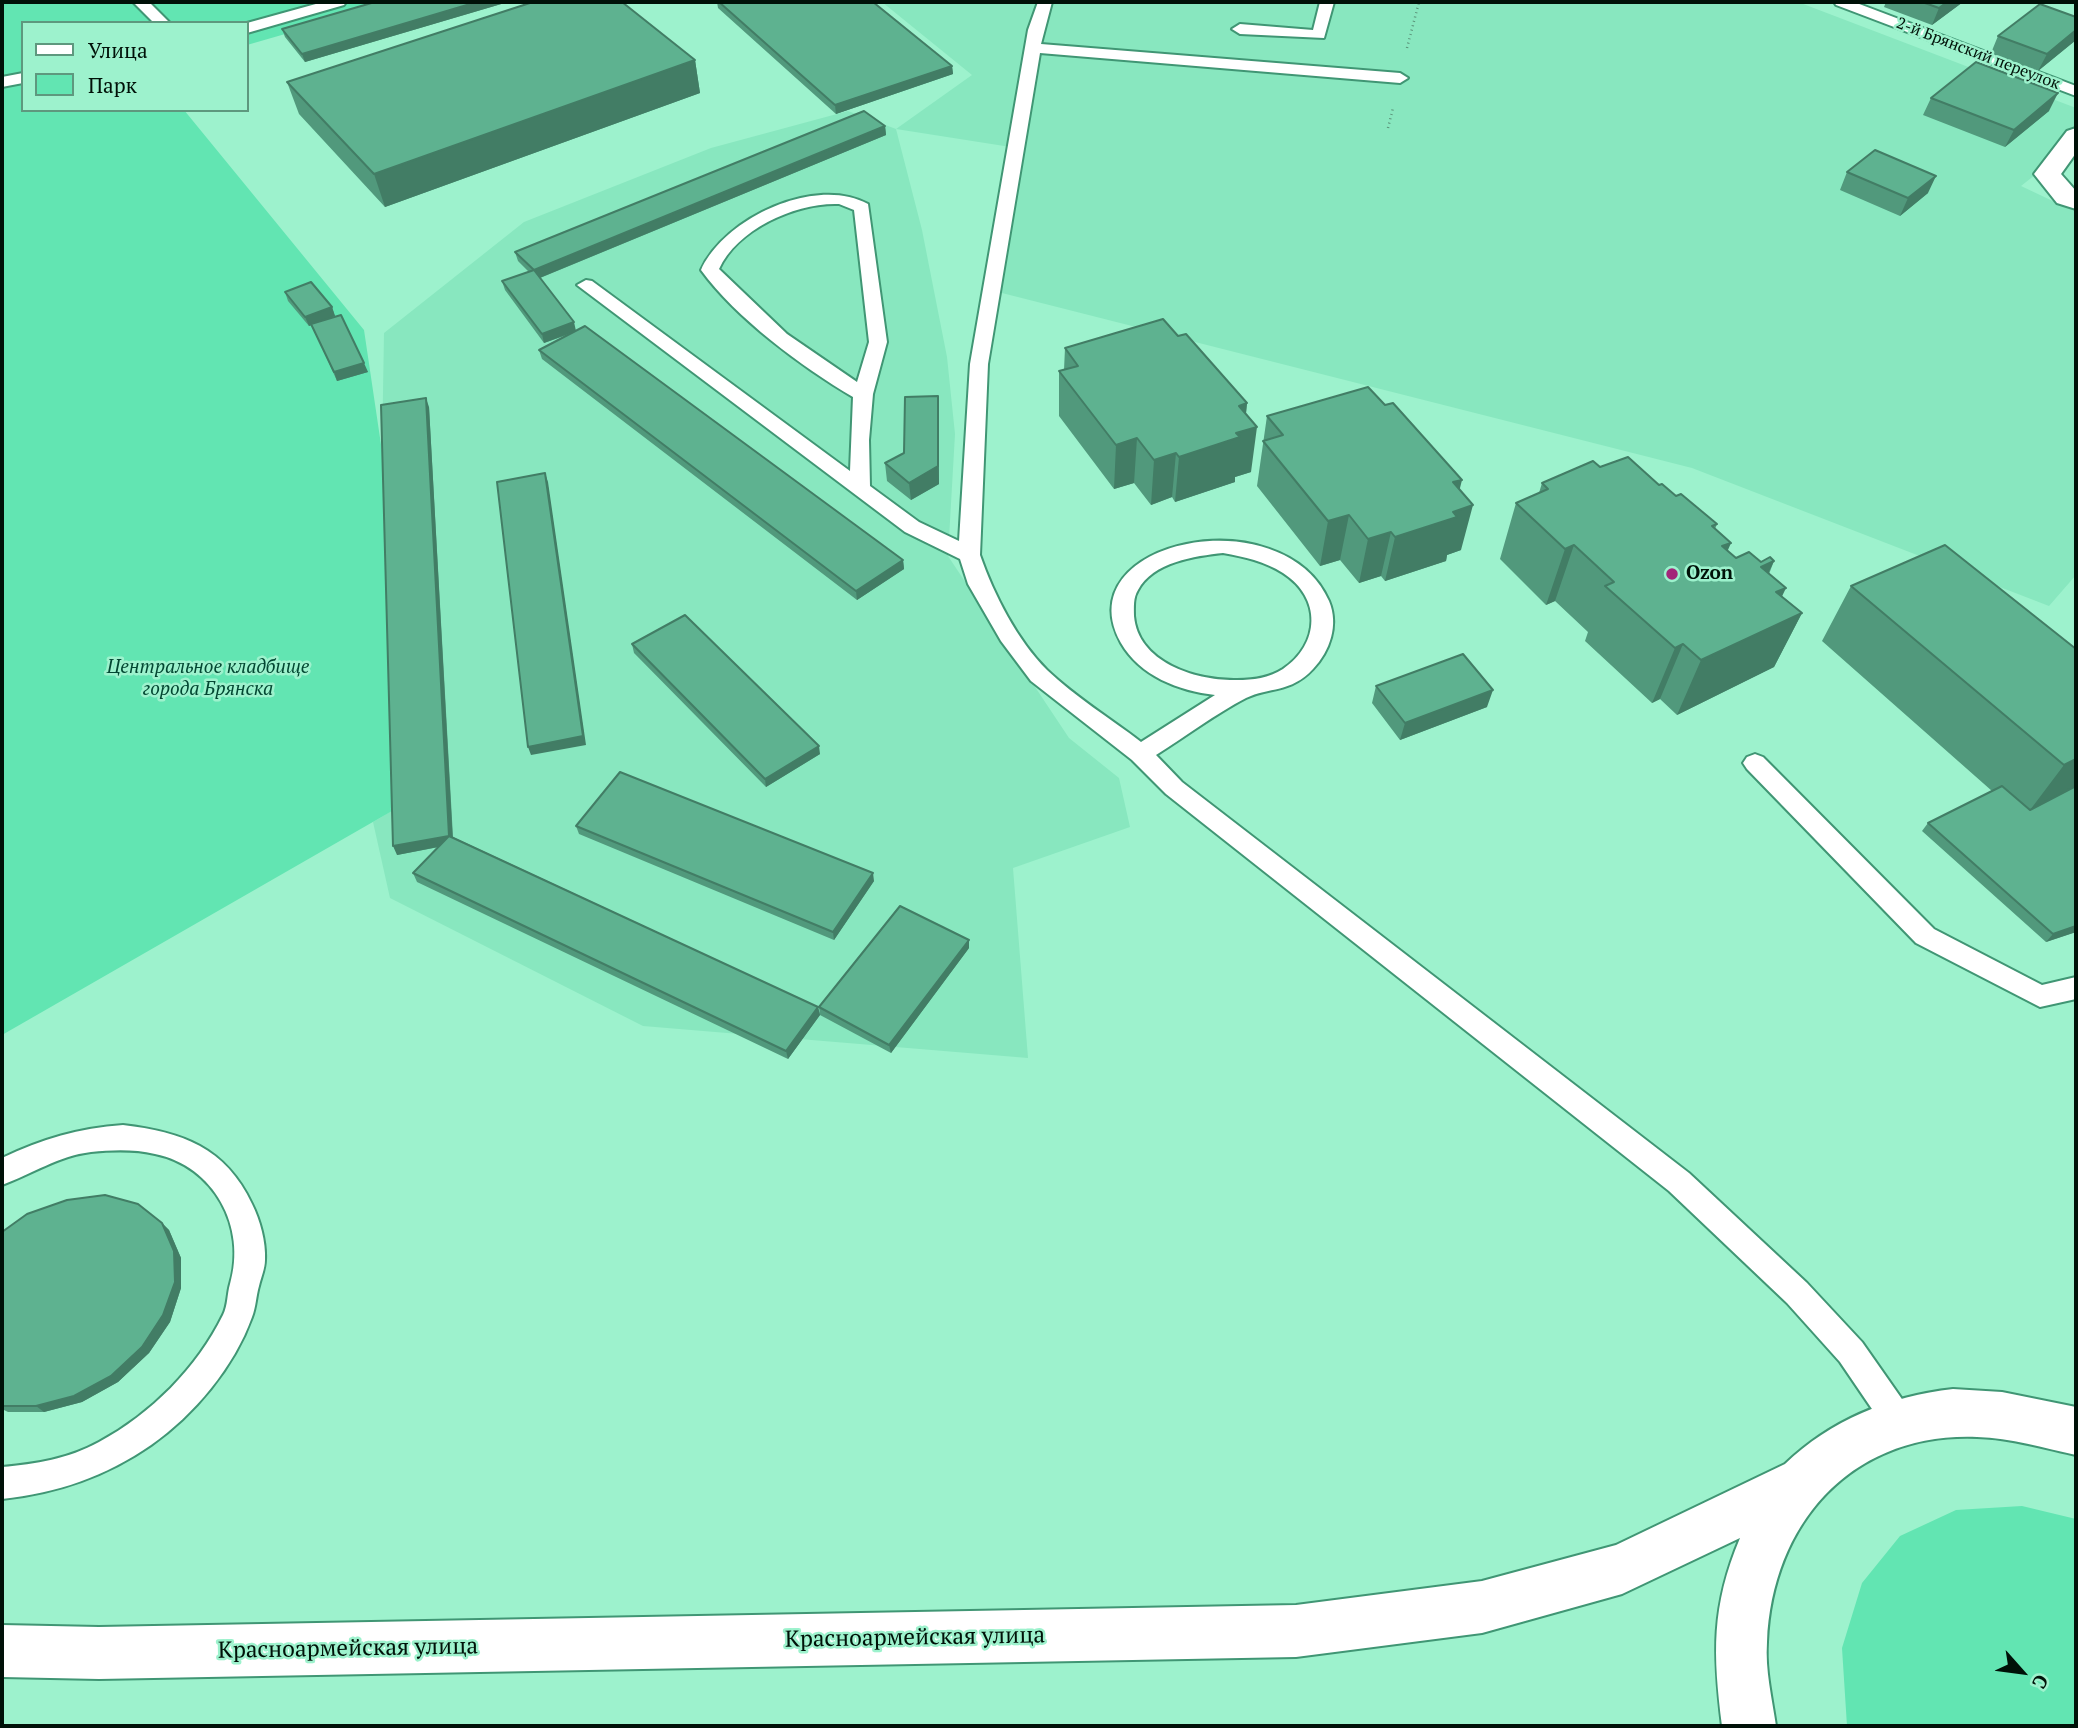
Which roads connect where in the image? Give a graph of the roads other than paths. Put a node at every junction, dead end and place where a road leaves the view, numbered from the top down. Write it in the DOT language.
graph roads {
  1 [pos="140,2"];
  2 [pos="339,2"];
  3 [pos="1045,2"];
  4 [pos="1327,2"];
  5 [pos="1841,2"];
  6 [pos="161,21"];
  7 [pos="248,28"];
  8 [pos="1240,29"];
  9 [pos="1034,48"];
  10 [pos="21,78"];
  11 [pos="1400,78"];
  12 [pos="2,82"];
  13 [pos="2076,90"];
  14 [pos="2076,136"];
  15 [pos="2076,201"];
  16 [pos="586,285"];
  17 [pos="863,394"];
  18 [pos="860,488"];
  19 [pos="970,555"];
  20 [pos="1243,689"];
  21 [pos="1140,754"];
  22 [pos="1755,763"];
  23 [pos="2076,988"];
  24 [pos="2,1172"];
  25 [pos="2076,1409"];
  26 [pos="2015,1416"];
  27 [pos="1900,1423"];
  28 [pos="2076,1431"];
  29 [pos="1802,1482"];
  30 [pos="2,1483"];
  31 [pos="2,1651"];
  32 [pos="1749,1726"];
  1 -- 6 [label="lane"];
  2 -- 7 [label="lane"];
  3 -- 9 [label="lane"];
  4 -- 8 [label="lane"];
  5 -- 13 [label="lane, 2-й Брянский переулок"];
  9 -- 11 [label="lane"];
  9 -- 19 [label="lane"];
  10 -- 12 [label="lane"];
  14 -- 15 [label="main road"];
  16 -- 18 [label="lane"];
  17 -- 17 [label="lane"];
  17 -- 18 [label="lane"];
  18 -- 19 [label="lane"];
  19 -- 21 [label="lane"];
  20 -- 20 [label="lane"];
  20 -- 21 [label="lane"];
  21 -- 27 [label="lane"];
  22 -- 23 [label="lane"];
  24 -- 30 [label="lane"];
  25 -- 26 [label="main road"];
  26 -- 27 [label="main road"];
  26 -- 28 [label="main road"];
  27 -- 29 [label="main road"];
  29 -- 31 [label="main road, Красноармейская улица"];
  29 -- 32 [label="main road"];
}
